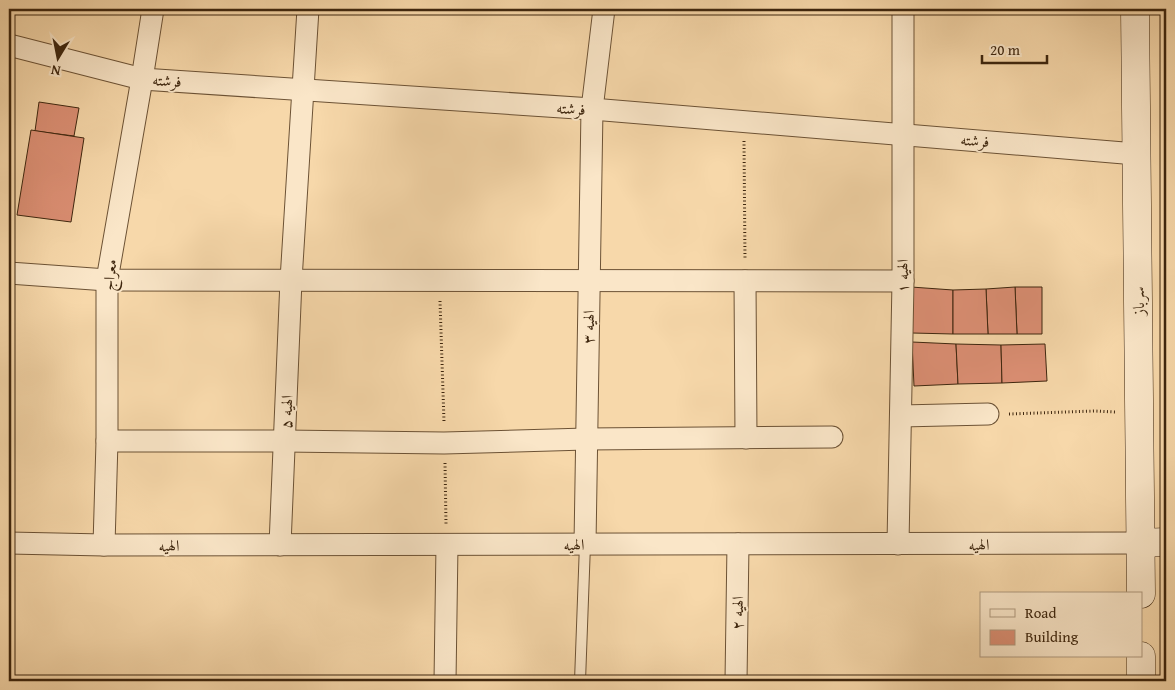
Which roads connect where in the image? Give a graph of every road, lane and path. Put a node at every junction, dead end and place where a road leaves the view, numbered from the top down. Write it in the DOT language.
graph roads {
  1 [pos="153,9"];
  2 [pos="308,9"];
  3 [pos="604,9"];
  4 [pos="903,9"];
  5 [pos="1135,9"];
  6 [pos="9,45"];
  7 [pos="142,79"];
  8 [pos="303,89"];
  9 [pos="592,109"];
  10 [pos="744,121"];
  11 [pos="903,134"];
  12 [pos="1136,154"];
  13 [pos="9,273"];
  14 [pos="107,280"];
  15 [pos="291,280"];
  16 [pos="440,280"];
  17 [pos="588,280"];
  18 [pos="745,281"];
  19 [pos="902,281"];
  20 [pos="1139,412"];
  21 [pos="988,414"];
  22 [pos="900,416"];
  23 [pos="832,437"];
  24 [pos="746,438"];
  25 [pos="586,439"];
  26 [pos="284,440"];
  27 [pos="107,442"];
  28 [pos="444,443"];
  29 [pos="9,543"];
  30 [pos="1153,543"];
  31 [pos="584,544"];
  32 [pos="738,544"];
  33 [pos="898,544"];
  34 [pos="280,545"];
  35 [pos="447,545"];
  36 [pos="104,546"];
  37 [pos="1141,592"];
  38 [pos="1141,658"];
  39 [pos="445,681"];
  40 [pos="580,681"];
  41 [pos="736,681"];
  42 [pos="1142,681"];
  1 -- 7 [label="street, معراج"];
  2 -- 8 [label="street, الهیه ۵"];
  3 -- 9 [label="street, الهیه ۳"];
  4 -- 11 [label="street, الهیه ۱"];
  5 -- 12 [label="street, سرباز"];
  6 -- 7 [label="street, فرشته"];
  7 -- 8 [label="street, فرشته"];
  7 -- 14 [label="street, معراج"];
  8 -- 9 [label="street, فرشته"];
  8 -- 15 [label="street, الهیه ۵"];
  9 -- 10 [label="street, فرشته"];
  9 -- 17 [label="street, الهیه ۳"];
  10 -- 11 [label="street, فرشته"];
  10 -- 18 [label="path"];
  11 -- 12 [label="street, فرشته"];
  11 -- 19 [label="street, الهیه ۱"];
  12 -- 20 [label="street, سرباز"];
  13 -- 14 [label="street"];
  14 -- 15 [label="street"];
  14 -- 27 [label="street, معراج"];
  15 -- 16 [label="street"];
  15 -- 26 [label="street, الهیه ۵"];
  16 -- 17 [label="street"];
  16 -- 28 [label="path"];
  17 -- 18 [label="street"];
  17 -- 25 [label="street, الهیه ۳"];
  18 -- 19 [label="street"];
  18 -- 24 [label="street"];
  19 -- 22 [label="street, الهیه ۱"];
  20 -- 21 [label="path"];
  20 -- 30 [label="street, سرباز"];
  21 -- 22 [label="street"];
  22 -- 33 [label="street, الهیه ۱"];
  23 -- 24 [label="street"];
  24 -- 25 [label="street"];
  25 -- 28 [label="street"];
  25 -- 31 [label="street, الهیه ۳"];
  26 -- 27 [label="street"];
  26 -- 28 [label="street"];
  26 -- 34 [label="street, الهیه ۵"];
  27 -- 36 [label="street, معراج"];
  28 -- 35 [label="path"];
  29 -- 36 [label="street, الهیه"];
  30 -- 33 [label="street, الهیه"];
  30 -- 37 [label="street, سرباز"];
  31 -- 32 [label="street, الهیه"];
  31 -- 35 [label="street, الهیه"];
  31 -- 40 [label="lane"];
  32 -- 33 [label="street, الهیه"];
  32 -- 41 [label="street, الهیه ۲"];
  34 -- 35 [label="street, الهیه"];
  34 -- 36 [label="street, الهیه"];
  35 -- 39 [label="street"];
  38 -- 42 [label="street"];
}
